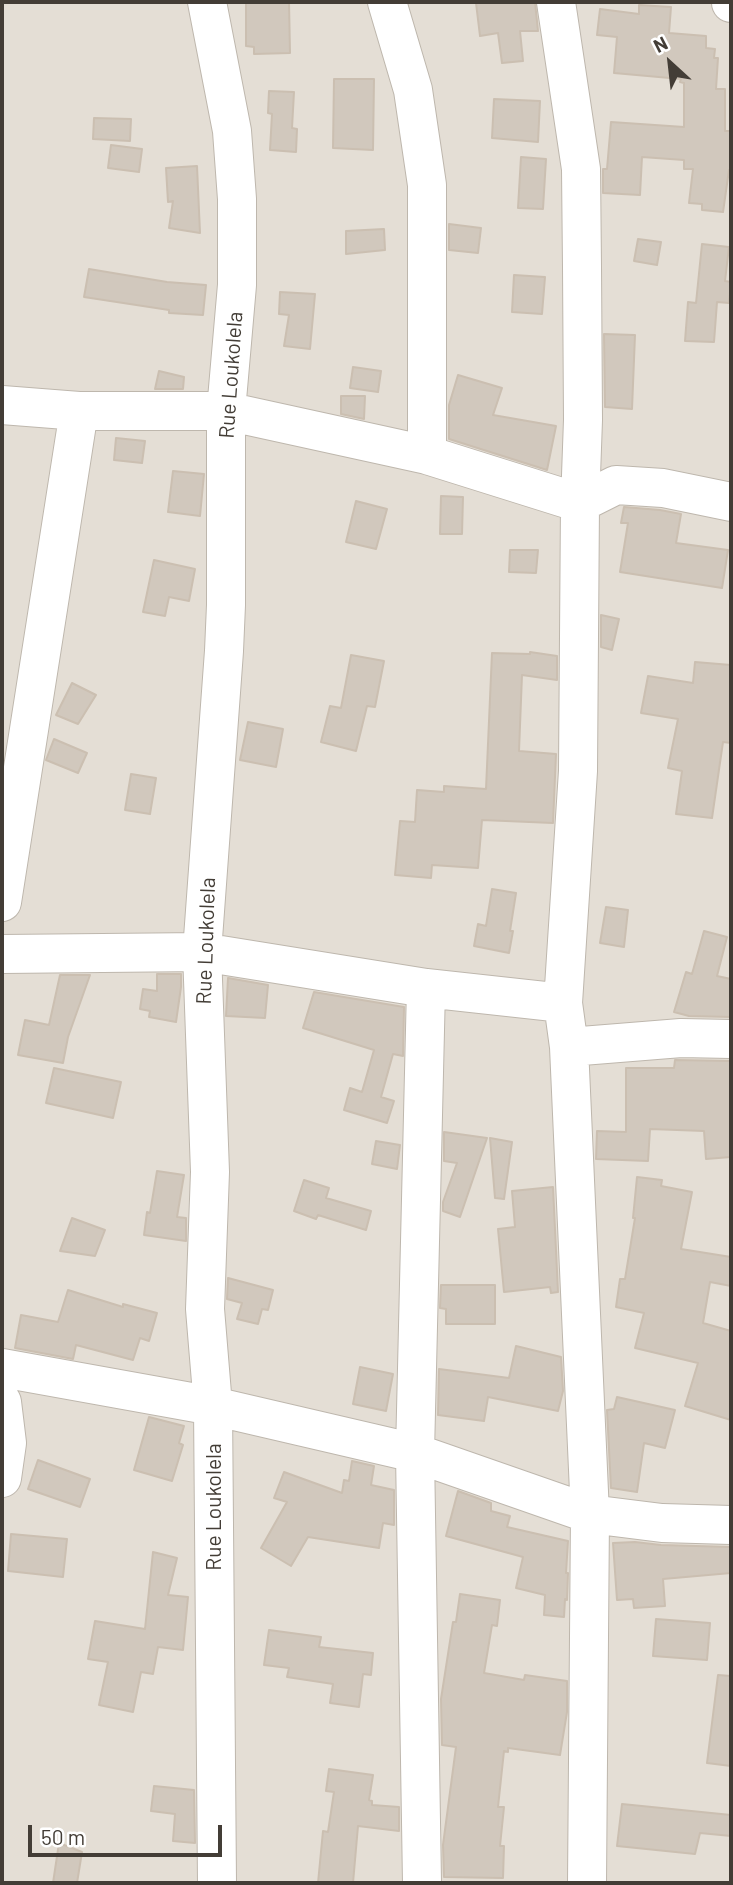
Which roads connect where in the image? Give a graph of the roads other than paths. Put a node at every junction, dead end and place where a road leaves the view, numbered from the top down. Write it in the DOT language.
graph roads {
  1 [pos="208,2"];
  2 [pos="387,2"];
  3 [pos="556,2"];
  4 [pos="2,405"];
  5 [pos="79,411"];
  6 [pos="226,411"];
  7 [pos="427,456"];
  8 [pos="731,502"];
  9 [pos="580,503"];
  10 [pos="2,902"];
  11 [pos="202,951"];
  12 [pos="2,954"];
  13 [pos="426,988"];
  14 [pos="563,1003"];
  15 [pos="731,1039"];
  16 [pos="569,1047"];
  17 [pos="2,1368"];
  18 [pos="2,1402"];
  19 [pos="213,1406"];
  20 [pos="415,1453"];
  21 [pos="2,1478"];
  22 [pos="590,1514"];
  23 [pos="731,1525"];
  24 [pos="216,1883"];
  25 [pos="422,1883"];
  26 [pos="587,1883"];
  1 -- 6 [label="street, Rue Loukolela"];
  2 -- 7 [label="street"];
  3 -- 9 [label="street"];
  4 -- 5 [label="street"];
  5 -- 6 [label="street"];
  5 -- 10 [label="street"];
  6 -- 7 [label="street"];
  6 -- 11 [label="street, Rue Loukolela"];
  7 -- 9 [label="street"];
  8 -- 9 [label="street"];
  9 -- 14 [label="street"];
  11 -- 12 [label="street"];
  11 -- 13 [label="street"];
  11 -- 19 [label="street, Rue Loukolela"];
  13 -- 14 [label="street"];
  13 -- 20 [label="street"];
  14 -- 16 [label="street"];
  15 -- 16 [label="street"];
  16 -- 22 [label="street"];
  17 -- 19 [label="street"];
  18 -- 21 [label="street"];
  19 -- 20 [label="street"];
  19 -- 24 [label="street, Rue Loukolela"];
  20 -- 22 [label="street"];
  20 -- 25 [label="street"];
  22 -- 23 [label="street"];
  22 -- 26 [label="street"];
}
